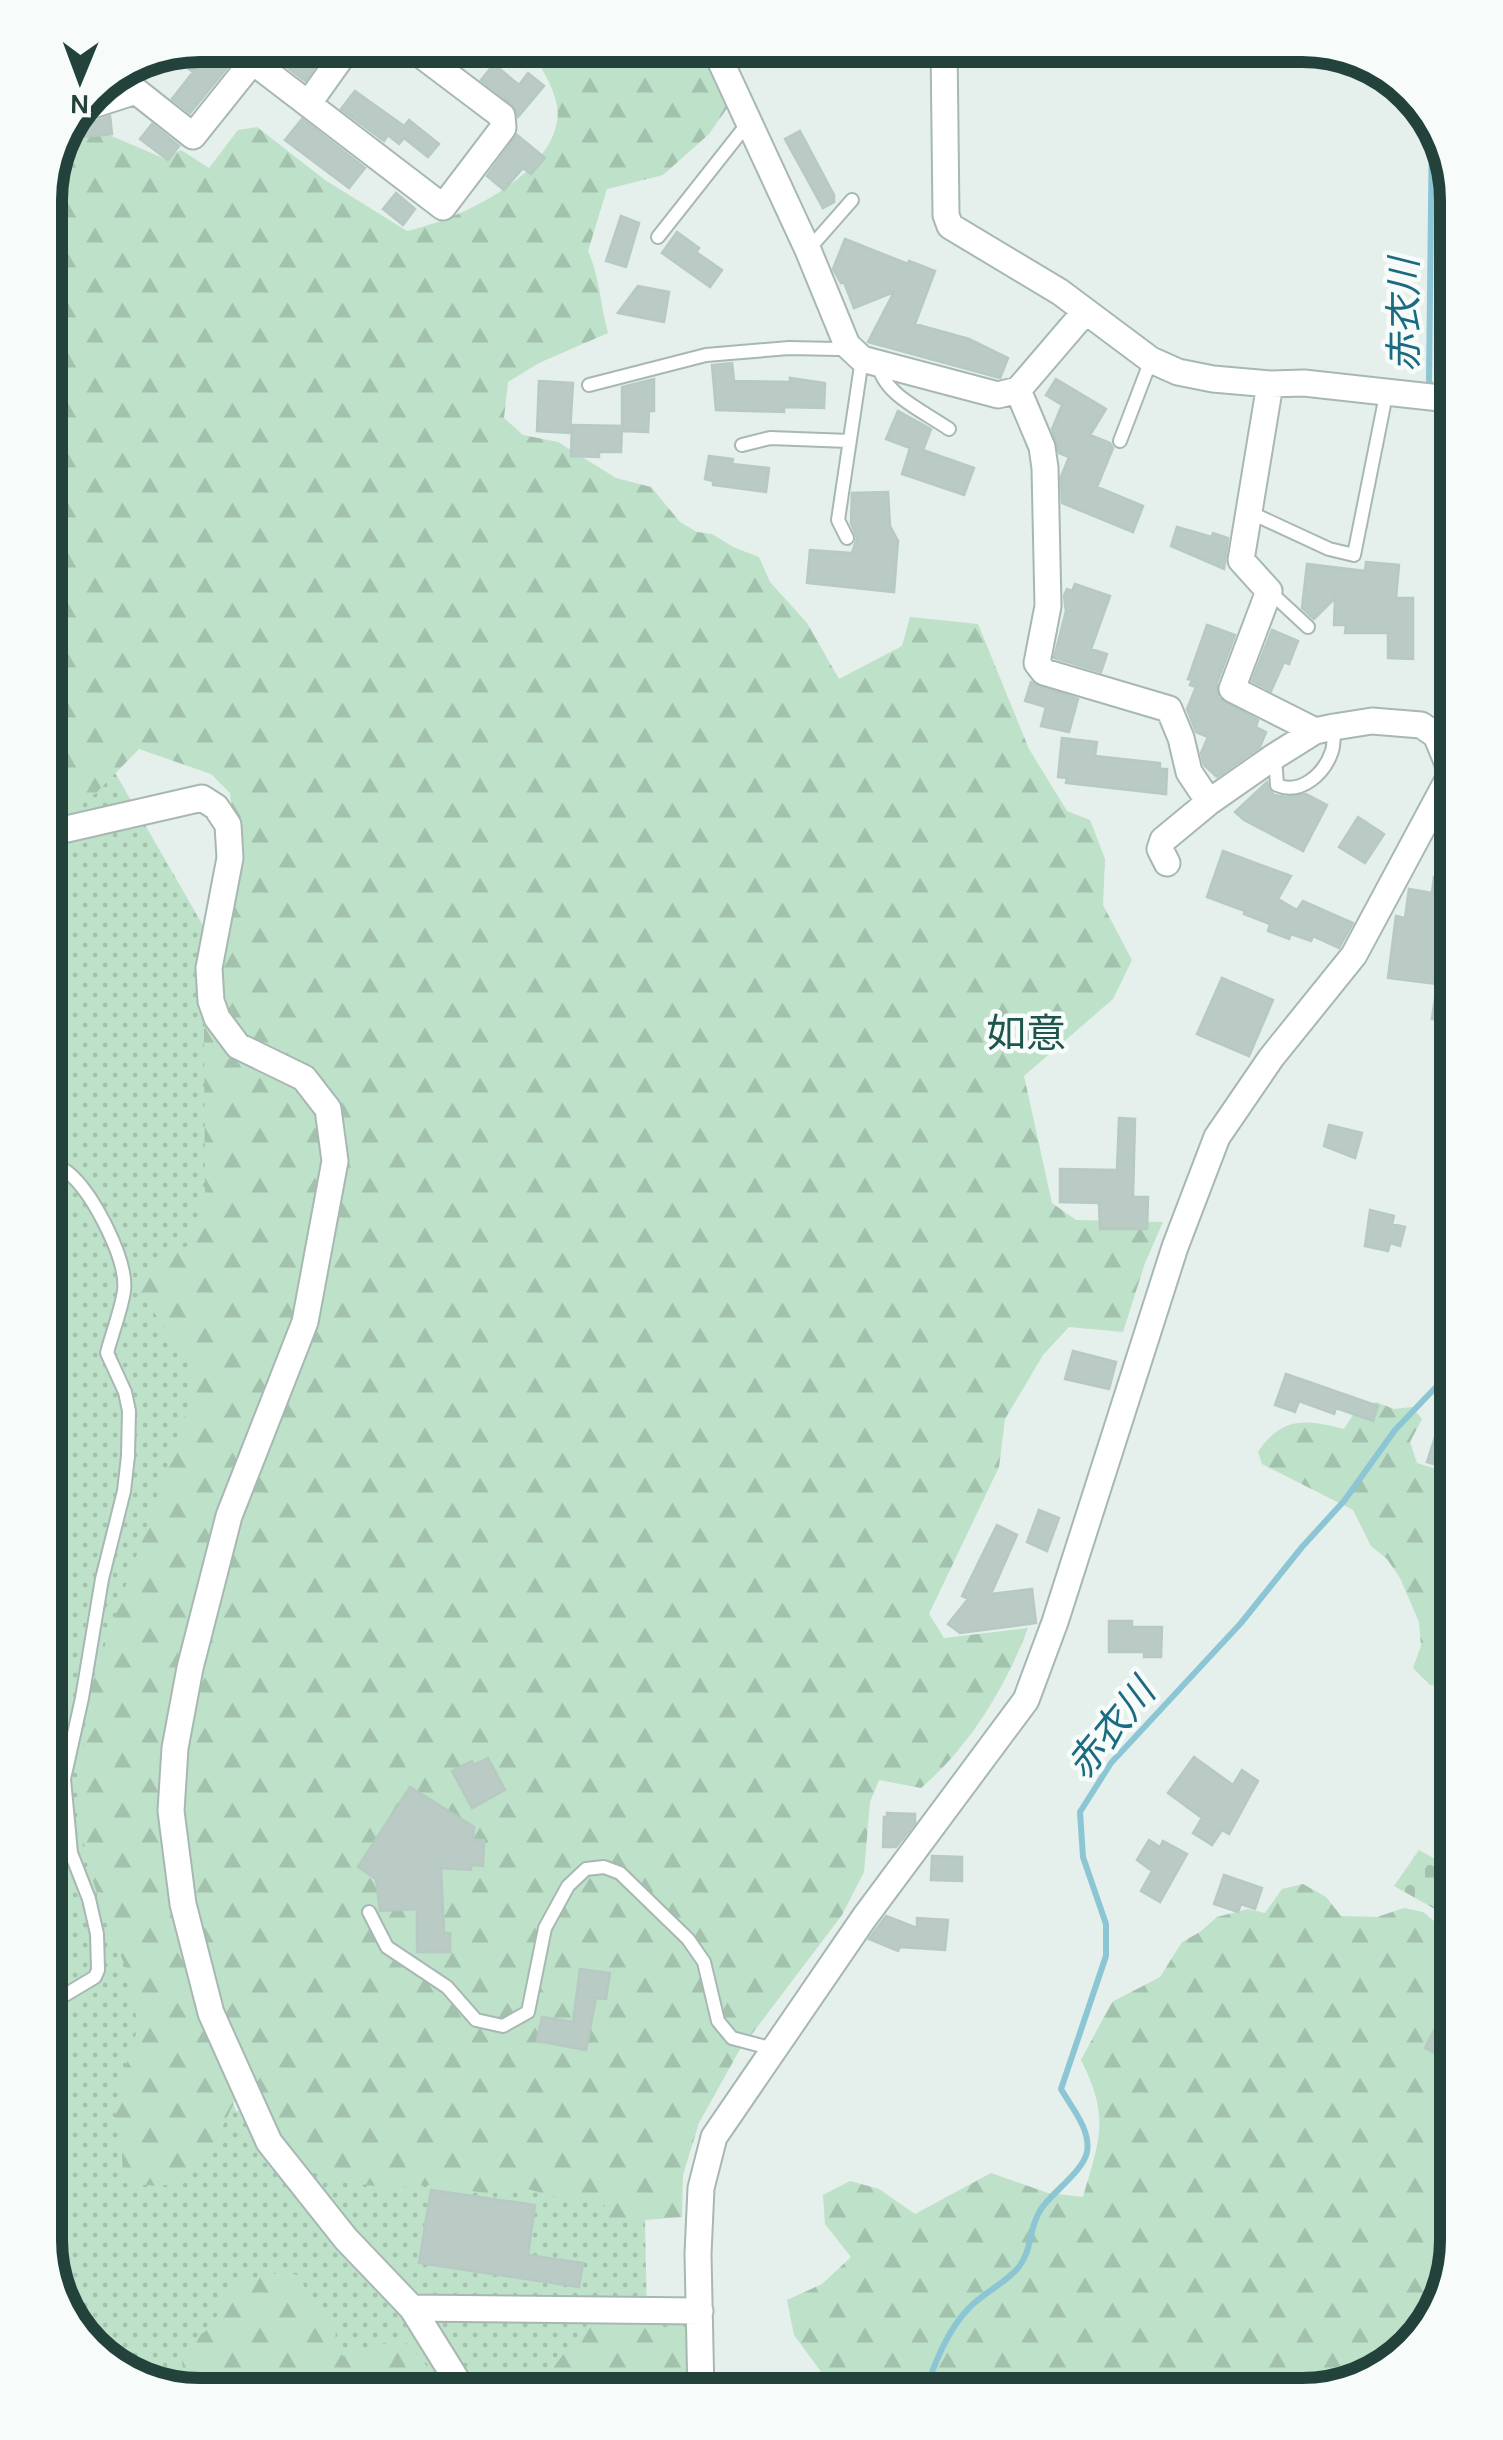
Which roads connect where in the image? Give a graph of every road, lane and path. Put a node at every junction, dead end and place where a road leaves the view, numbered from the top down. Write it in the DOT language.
graph roads {
  1 [pos="251,63"];
  2 [pos="256,63"];
  3 [pos="337,63"];
  4 [pos="432,63"];
  5 [pos="722,63"];
  6 [pos="944,63"];
  7 [pos="130,93"];
  8 [pos="308,104"];
  9 [pos="749,121"];
  10 [pos="852,200"];
  11 [pos="658,237"];
  12 [pos="808,250"];
  13 [pos="1084,313"];
  14 [pos="863,356"];
  15 [pos="1151,360"];
  16 [pos="1270,384"];
  17 [pos="590,385"];
  18 [pos="1018,390"];
  19 [pos="1388,390"];
  20 [pos="1440,397"];
  21 [pos="949,430"];
  22 [pos="849,441"];
  23 [pos="1120,441"];
  24 [pos="742,445"];
  25 [pos="1248,512"];
  26 [pos="847,538"];
  27 [pos="1269,592"];
  28 [pos="1308,627"];
  29 [pos="1324,729"];
  30 [pos="1440,742"];
  31 [pos="1275,756"];
  32 [pos="1209,802"];
  33 [pos="1440,802"];
  34 [pos="63,830"];
  35 [pos="1168,863"];
  36 [pos="63,1170"];
  37 [pos="369,1912"];
  38 [pos="62,1997"];
  39 [pos="773,2049"];
  40 [pos="412,2308"];
  41 [pos="700,2311"];
  42 [pos="455,2377"];
  43 [pos="701,2377"];
  1 -- 7 [label="street"];
  2 -- 8 [label="street"];
  3 -- 8 [label="street"];
  4 -- 8 [label="street"];
  5 -- 9 [label="street"];
  6 -- 13 [label="street"];
  9 -- 11 [label="lane"];
  9 -- 12 [label="street"];
  10 -- 12 [label="lane"];
  12 -- 14 [label="street"];
  13 -- 15 [label="street"];
  13 -- 18 [label="street"];
  14 -- 17 [label="lane"];
  14 -- 18 [label="street"];
  14 -- 21 [label="lane"];
  14 -- 22 [label="lane"];
  15 -- 16 [label="street"];
  15 -- 23 [label="lane"];
  16 -- 19 [label="street"];
  16 -- 25 [label="street"];
  18 -- 32 [label="street"];
  19 -- 20 [label="street"];
  19 -- 25 [label="lane"];
  22 -- 24 [label="lane"];
  22 -- 26 [label="lane"];
  25 -- 27 [label="street"];
  27 -- 28 [label="lane"];
  27 -- 29 [label="street"];
  29 -- 30 [label="street"];
  29 -- 31 [label="street"];
  29 -- 31 [label="lane"];
  31 -- 32 [label="street"];
  32 -- 35 [label="street"];
  33 -- 39 [label="street"];
  34 -- 40 [label="street"];
  36 -- 38 [label="lane"];
  37 -- 39 [label="lane"];
  39 -- 41 [label="street"];
  40 -- 41 [label="street"];
  40 -- 42 [label="street"];
  41 -- 43 [label="street"];
}
